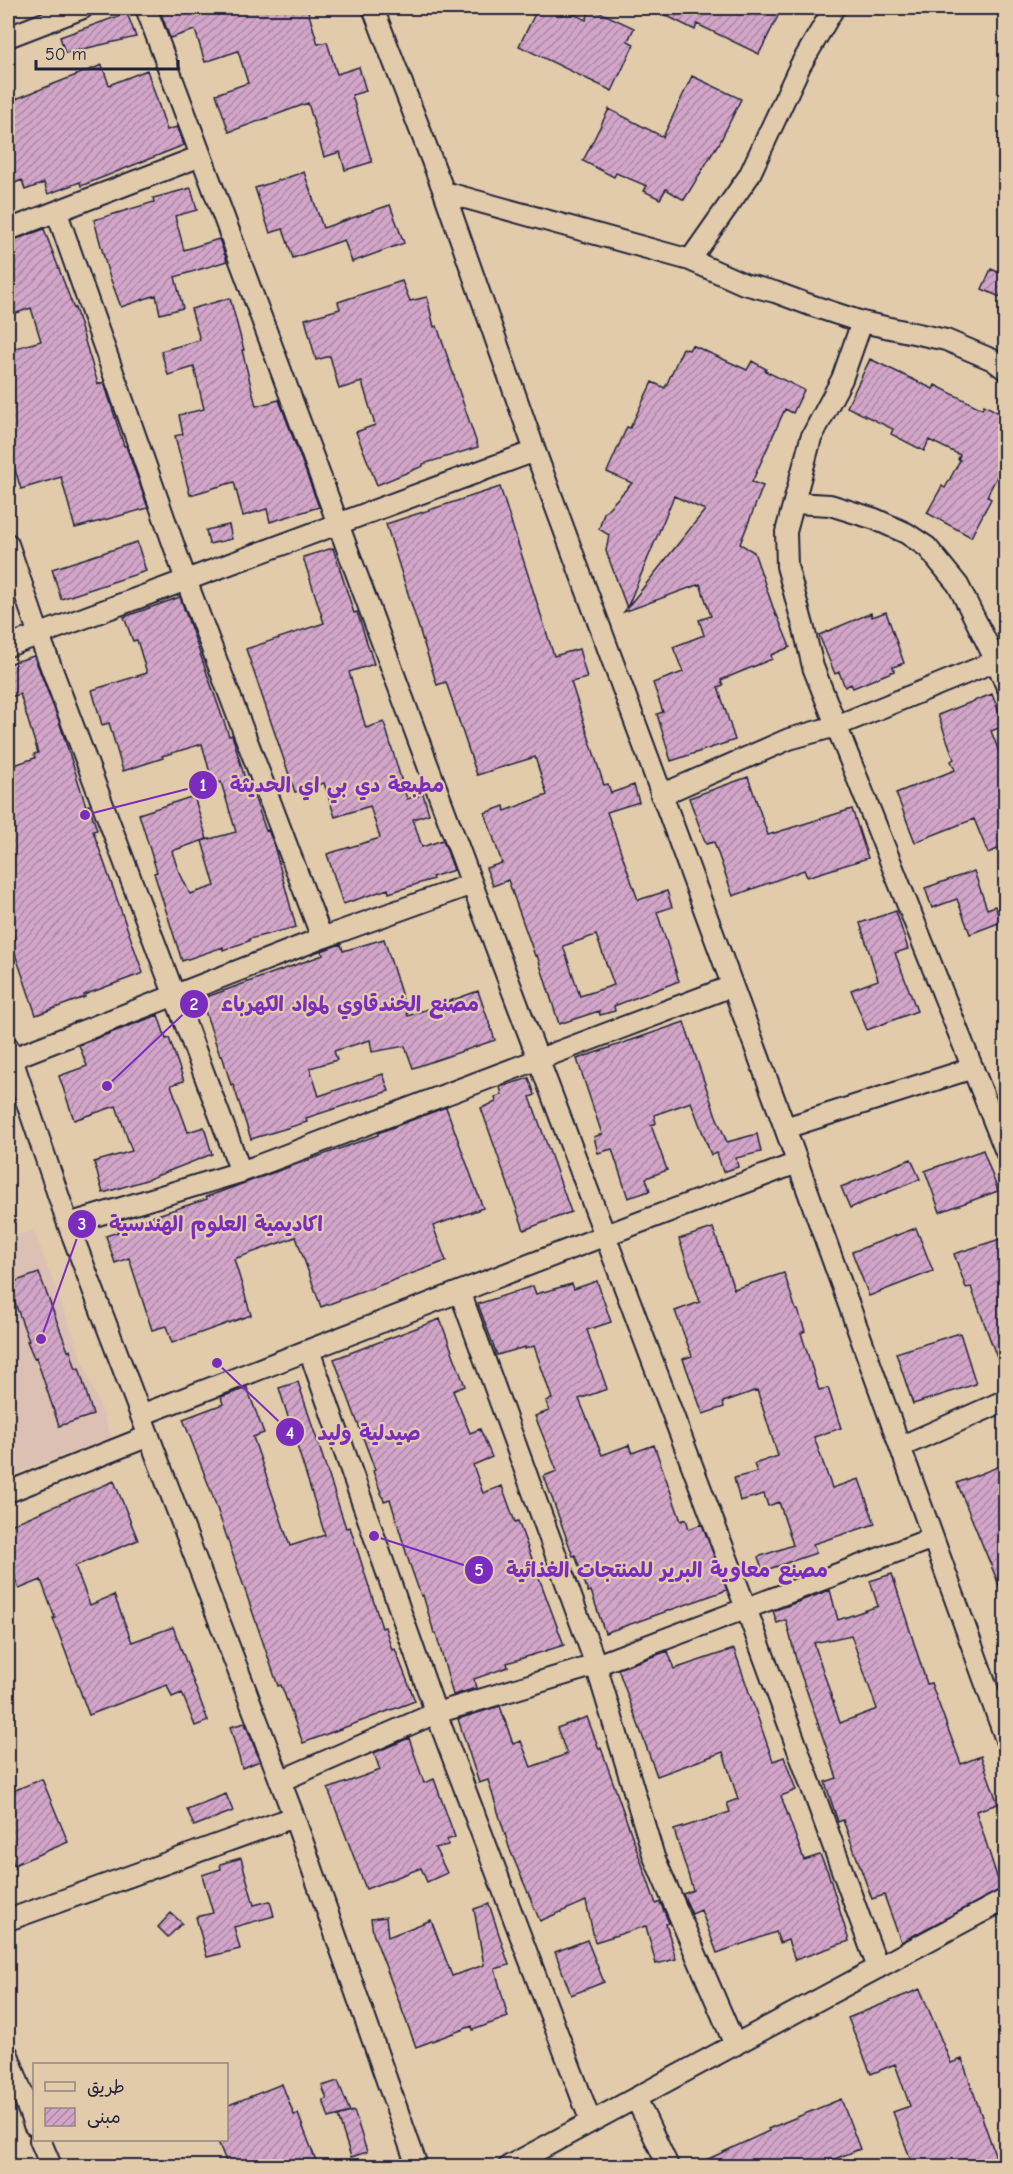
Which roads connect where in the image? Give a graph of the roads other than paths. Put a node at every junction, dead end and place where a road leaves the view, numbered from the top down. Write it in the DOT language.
graph roads {
  1 [pos="83,8"];
  2 [pos="146,8"];
  3 [pos="373,8"];
  4 [pos="834,8"];
  5 [pos="8,37"];
  6 [pos="201,156"];
  7 [pos="444,192"];
  8 [pos="57,213"];
  9 [pos="8,230"];
  10 [pos="690,260"];
  11 [pos="862,321"];
  12 [pos="1005,370"];
  13 [pos="535,451"];
  14 [pos="795,503"];
  15 [pos="338,525"];
  16 [pos="8,544"];
  17 [pos="186,580"];
  18 [pos="39,635"];
  19 [pos="8,646"];
  20 [pos="1001,659"];
  21 [pos="1005,685"];
  22 [pos="836,726"];
  23 [pos="661,795"];
  24 [pos="472,884"];
  25 [pos="322,938"];
  26 [pos="732,986"];
  27 [pos="174,995"];
  28 [pos="9,1055"];
  29 [pos="539,1059"];
  30 [pos="973,1068"];
  31 [pos="1000,1123"];
  32 [pos="785,1128"];
  33 [pos="1005,1152"];
  34 [pos="797,1163"];
  35 [pos="241,1172"];
  36 [pos="68,1224"];
  37 [pos="606,1235"];
  38 [pos="460,1292"];
  39 [pos="309,1350"];
  40 [pos="1005,1400"];
  41 [pos="141,1414"];
  42 [pos="149,1436"];
  43 [pos="900,1447"];
  44 [pos="8,1492"];
  45 [pos="933,1538"];
  46 [pos="746,1608"];
  47 [pos="596,1665"];
  48 [pos="436,1713"];
  49 [pos="1005,1740"];
  50 [pos="280,1781"];
  51 [pos="294,1817"];
  52 [pos="1005,1899"];
  53 [pos="8,1920"];
  54 [pos="878,1968"];
  55 [pos="735,2045"];
  56 [pos="8,2055"];
  57 [pos="636,2098"];
  58 [pos="33,2122"];
  59 [pos="591,2122"];
  60 [pos="41,2141"];
  61 [pos="51,2166"];
  62 [pos="417,2166"];
  63 [pos="509,2166"];
  64 [pos="668,2166"];
  1 -- 5 [label="street"];
  2 -- 6 [label="street"];
  3 -- 7 [label="street"];
  4 -- 10 [label="street"];
  6 -- 8 [label="street"];
  6 -- 15 [label="street"];
  7 -- 10 [label="street"];
  7 -- 13 [label="street"];
  8 -- 9 [label="street"];
  8 -- 17 [label="street"];
  10 -- 11 [label="street"];
  11 -- 12 [label="street"];
  11 -- 14 [label="street"];
  13 -- 15 [label="street"];
  13 -- 23 [label="street"];
  14 -- 20 [label="street"];
  14 -- 22 [label="street"];
  15 -- 17 [label="street"];
  15 -- 24 [label="street"];
  16 -- 18 [label="street"];
  17 -- 18 [label="street"];
  17 -- 25 [label="street"];
  18 -- 19 [label="street"];
  18 -- 27 [label="street"];
  20 -- 21 [label="street"];
  20 -- 22 [label="street"];
  22 -- 23 [label="street"];
  22 -- 30 [label="street"];
  23 -- 26 [label="street"];
  24 -- 25 [label="street"];
  24 -- 29 [label="street"];
  25 -- 27 [label="street"];
  26 -- 29 [label="street"];
  26 -- 32 [label="street"];
  27 -- 28 [label="street"];
  27 -- 35 [label="street"];
  28 -- 36 [label="street"];
  29 -- 35 [label="street"];
  29 -- 37 [label="street"];
  30 -- 31 [label="street"];
  30 -- 32 [label="street"];
  31 -- 33 [label="street"];
  32 -- 34 [label="street"];
  34 -- 37 [label="street"];
  34 -- 43 [label="street"];
  35 -- 36 [label="street"];
  36 -- 41 [label="street"];
  37 -- 38 [label="street"];
  37 -- 46 [label="street"];
  38 -- 39 [label="street"];
  38 -- 47 [label="street"];
  39 -- 41 [label="street"];
  39 -- 48 [label="street"];
  40 -- 43 [label="street"];
  41 -- 42 [label="street"];
  42 -- 44 [label="street"];
  42 -- 50 [label="street"];
  43 -- 45 [label="street"];
  45 -- 46 [label="street"];
  45 -- 49 [label="street"];
  46 -- 47 [label="street"];
  46 -- 54 [label="street"];
  47 -- 48 [label="street"];
  47 -- 55 [label="street"];
  48 -- 50 [label="street"];
  48 -- 59 [label="street"];
  50 -- 51 [label="street"];
  51 -- 53 [label="street"];
  51 -- 62 [label="street"];
  52 -- 54 [label="street"];
  54 -- 55 [label="street"];
  55 -- 57 [label="street"];
  56 -- 58 [label="street"];
  57 -- 59 [label="street"];
  57 -- 64 [label="street"];
  59 -- 63 [label="street"];
  60 -- 61 [label="street"];
}
